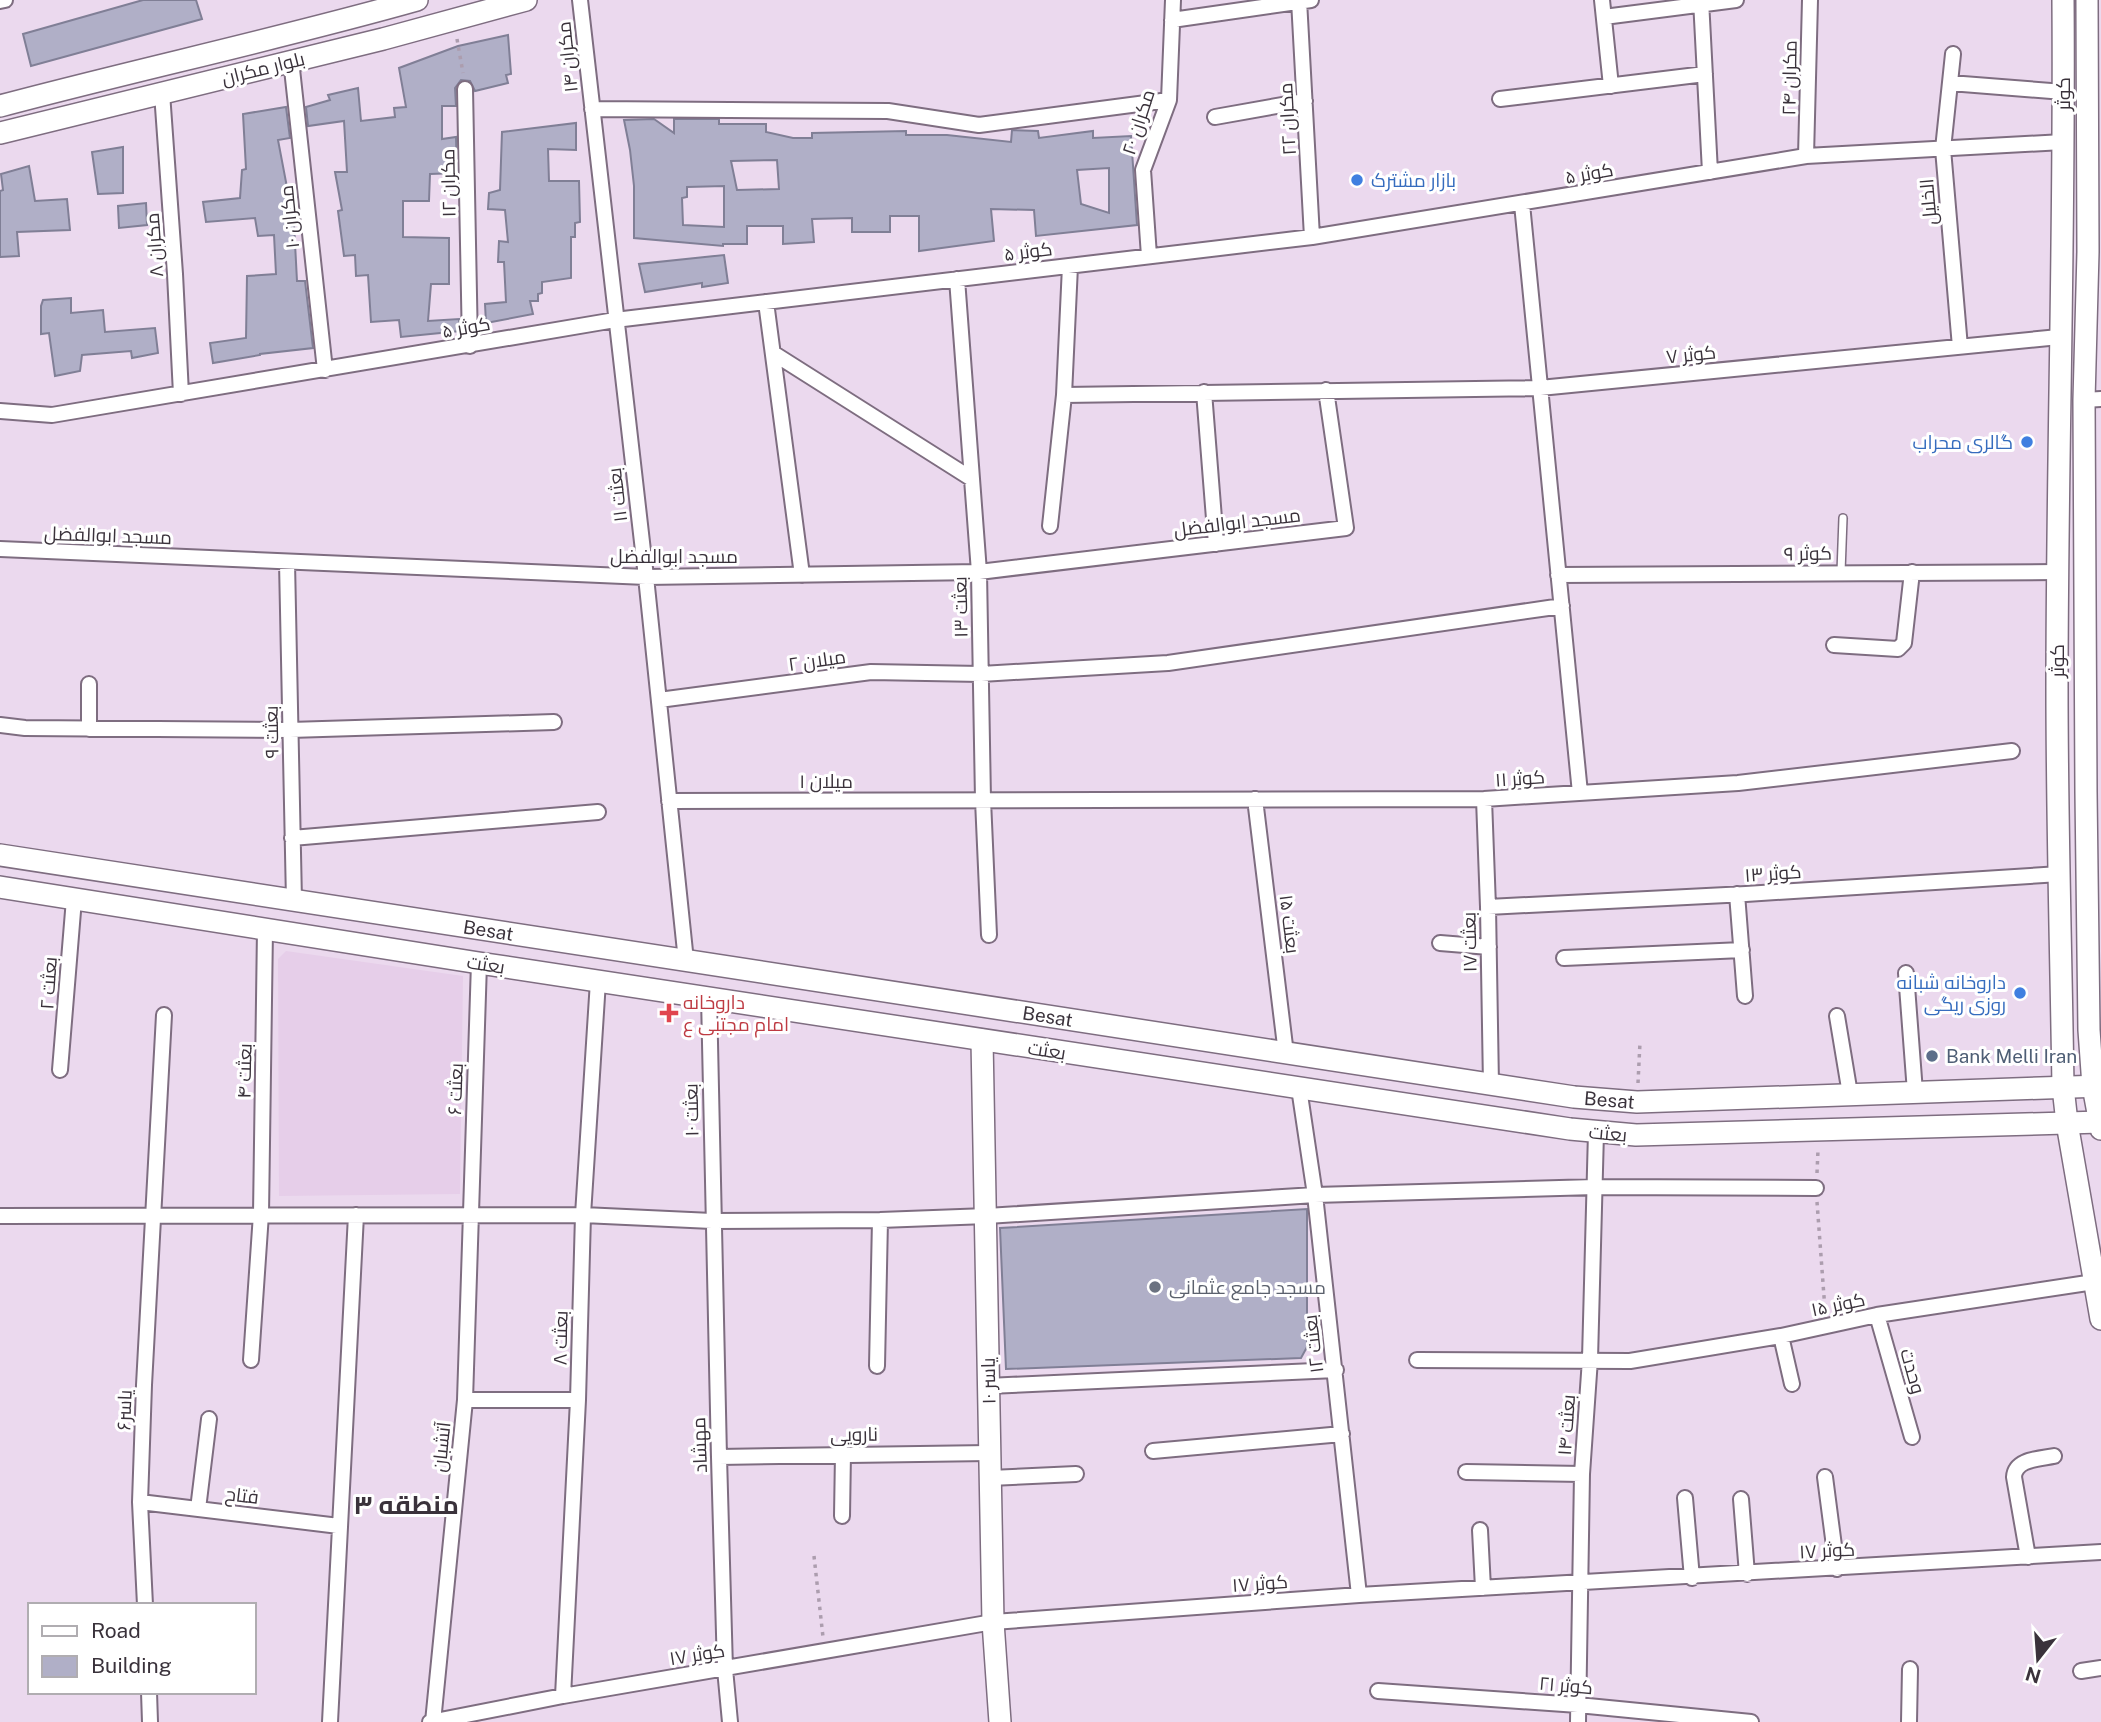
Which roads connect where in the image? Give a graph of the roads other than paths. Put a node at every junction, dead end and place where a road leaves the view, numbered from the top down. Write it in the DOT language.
graph roads {
  1 [pos="417,0"];
  2 [pos="526,0"];
  3 [pos="580,0"];
  4 [pos="1173,0"];
  5 [pos="1602,0"];
  6 [pos="1736,0"];
  7 [pos="1810,0"];
  8 [pos="2063,0"];
  9 [pos="2087,0"];
  10 [pos="1303,1"];
  11 [pos="1701,1"];
  12 [pos="1604,17"];
  13 [pos="1172,20"];
  14 [pos="1953,54"];
  15 [pos="194,56"];
  16 [pos="291,60"];
  17 [pos="1705,74"];
  18 [pos="200,83"];
  19 [pos="1950,83"];
  20 [pos="1611,86"];
  21 [pos="465,89"];
  22 [pos="2064,92"];
  23 [pos="162,93"];
  24 [pos="1500,99"];
  25 [pos="1169,100"];
  26 [pos="1306,101"];
  27 [pos="0,106"];
  28 [pos="592,109"];
  29 [pos="1215,117"];
  30 [pos="0,133"];
  31 [pos="2063,142"];
  32 [pos="1943,149"];
  33 [pos="1806,156"];
  34 [pos="1710,172"];
  35 [pos="1521,204"];
  36 [pos="1312,237"];
  37 [pos="1149,256"];
  38 [pos="1070,266"];
  39 [pos="957,279"];
  40 [pos="766,302"];
  41 [pos="615,320"];
  42 [pos="2059,337"];
  43 [pos="470,346"];
  44 [pos="1960,347"];
  45 [pos="773,353"];
  46 [pos="325,370"];
  47 [pos="1540,388"];
  48 [pos="1326,390"];
  49 [pos="1204,392"];
  50 [pos="181,394"];
  51 [pos="1064,395"];
  52 [pos="2093,400"];
  53 [pos="0,411"];
  54 [pos="972,479"];
  55 [pos="1843,518"];
  56 [pos="1050,526"];
  57 [pos="1216,544"];
  58 [pos="0,550"];
  59 [pos="286,562"];
  60 [pos="979,572"];
  61 [pos="1841,572"];
  62 [pos="1912,572"];
  63 [pos="2057,572"];
  64 [pos="802,575"];
  65 [pos="1558,575"];
  66 [pos="646,578"];
  67 [pos="1562,606"];
  68 [pos="1834,646"];
  69 [pos="981,674"];
  70 [pos="89,684"];
  71 [pos="2093,686"];
  72 [pos="659,700"];
  73 [pos="554,722"];
  74 [pos="0,725"];
  75 [pos="89,729"];
  76 [pos="290,730"];
  77 [pos="2012,751"];
  78 [pos="1580,793"];
  79 [pos="1255,799"];
  80 [pos="1484,799"];
  81 [pos="669,800"];
  82 [pos="983,800"];
  83 [pos="598,812"];
  84 [pos="292,838"];
  85 [pos="0,855"];
  86 [pos="28,859"];
  87 [pos="2060,873"];
  88 [pos="0,887"];
  89 [pos="25,892"];
  90 [pos="1737,894"];
  91 [pos="74,899"];
  92 [pos="293,901"];
  93 [pos="1488,907"];
  94 [pos="265,929"];
  95 [pos="989,935"];
  96 [pos="1440,943"];
  97 [pos="1489,947"];
  98 [pos="1742,950"];
  99 [pos="1564,958"];
  100 [pos="686,961"];
  101 [pos="479,963"];
  102 [pos="1906,973"];
  103 [pos="598,981"];
  104 [pos="1745,996"];
  105 [pos="709,998"];
  106 [pos="164,1015"];
  107 [pos="1838,1016"];
  108 [pos="2095,1029"];
  109 [pos="982,1040"];
  110 [pos="1286,1054"];
  111 [pos="1370,1066"];
  112 [pos="60,1070"];
  113 [pos="1491,1085"];
  114 [pos="2097,1086"];
  115 [pos="2063,1087"];
  116 [pos="1299,1088"];
  117 [pos="1914,1092"];
  118 [pos="1850,1094"];
  119 [pos="1365,1099"];
  120 [pos="2067,1123"];
  121 [pos="2101,1124"];
  122 [pos="1597,1132"];
  123 [pos="1595,1187"];
  124 [pos="1816,1188"];
  125 [pos="1315,1195"];
  126 [pos="261,1214"];
  127 [pos="356,1215"];
  128 [pos="583,1215"];
  129 [pos="0,1216"];
  130 [pos="152,1216"];
  131 [pos="987,1216"];
  132 [pos="469,1217"];
  133 [pos="880,1220"];
  134 [pos="712,1221"];
  135 [pos="2094,1282"];
  136 [pos="1877,1315"];
  137 [pos="2101,1319"];
  138 [pos="1781,1336"];
  139 [pos="1590,1359"];
  140 [pos="251,1360"];
  141 [pos="1417,1360"];
  142 [pos="877,1366"];
  143 [pos="1336,1370"];
  144 [pos="1792,1384"];
  145 [pos="988,1385"];
  146 [pos="465,1400"];
  147 [pos="578,1400"];
  148 [pos="209,1419"];
  149 [pos="1342,1434"];
  150 [pos="1912,1437"];
  151 [pos="1153,1451"];
  152 [pos="989,1453"];
  153 [pos="843,1454"];
  154 [pos="2054,1456"];
  155 [pos="719,1457"];
  156 [pos="1466,1472"];
  157 [pos="1076,1474"];
  158 [pos="1582,1474"];
  159 [pos="1825,1477"];
  160 [pos="990,1478"];
  161 [pos="1685,1498"];
  162 [pos="1741,1499"];
  163 [pos="140,1502"];
  164 [pos="198,1509"];
  165 [pos="842,1516"];
  166 [pos="339,1526"];
  167 [pos="1480,1530"];
  168 [pos="2101,1552"];
  169 [pos="2028,1557"];
  170 [pos="1837,1569"];
  171 [pos="1747,1574"];
  172 [pos="1692,1578"];
  173 [pos="1579,1583"];
  174 [pos="1483,1588"];
  175 [pos="1359,1595"];
  176 [pos="145,1603"];
  177 [pos="993,1622"];
  178 [pos="2101,1668"];
  179 [pos="725,1669"];
  180 [pos="1910,1669"];
  181 [pos="2081,1671"];
  182 [pos="1378,1690"];
  183 [pos="149,1694"];
  184 [pos="563,1696"];
  185 [pos="1578,1705"];
  186 [pos="150,1722"];
  187 [pos="330,1722"];
  188 [pos="431,1722"];
  189 [pos="730,1722"];
  190 [pos="1000,1722"];
  191 [pos="1578,1722"];
  192 [pos="1751,1722"];
  193 [pos="1909,1722"];
  1 -- 15 [label="main road, بلوار مکران"];
  2 -- 16 [label="main road, بلوار مکران"];
  3 -- 28 [label="street, مکران ۱۴"];
  4 -- 13 [label="street, مکران ۲۰"];
  5 -- 12 [label="street"];
  6 -- 11 [label="street"];
  7 -- 33 [label="street, مکران ۲۴"];
  8 -- 22 [label="main road, کوثر"];
  9 -- 52 [label="main road, کوثر"];
  10 -- 13 [label="street"];
  10 -- 26 [label="street, مکران ۲۲"];
  11 -- 12 [label="street"];
  11 -- 17 [label="street"];
  12 -- 20 [label="street"];
  13 -- 25 [label="street, مکران ۲۰"];
  14 -- 19 [label="street, الخلیل"];
  15 -- 18 [label="main road"];
  15 -- 27 [label="main road, بلوار مکران"];
  16 -- 18 [label="main road, بلوار مکران"];
  16 -- 46 [label="street, مکران ۱۰"];
  17 -- 20 [label="street"];
  17 -- 34 [label="street"];
  18 -- 23 [label="main road, بلوار مکران"];
  19 -- 22 [label="street"];
  19 -- 32 [label="street, الخلیل"];
  20 -- 24 [label="street"];
  21 -- 43 [label="street, مکران ۱۲"];
  22 -- 31 [label="main road, کوثر"];
  23 -- 30 [label="main road, بلوار مکران"];
  23 -- 50 [label="street, مکران ۸"];
  25 -- 28 [label="street"];
  25 -- 37 [label="street, مکران ۲۰"];
  26 -- 29 [label="street"];
  26 -- 36 [label="street, مکران ۲۲"];
  28 -- 41 [label="street, بعثت ۱۱"];
  31 -- 32 [label="street, کوثر ۵"];
  31 -- 42 [label="main road, کوثر"];
  32 -- 33 [label="street, کوثر ۵"];
  32 -- 44 [label="street, الخلیل"];
  33 -- 34 [label="street, کوثر ۵"];
  34 -- 35 [label="street, کوثر ۵"];
  35 -- 36 [label="street, کوثر ۵"];
  35 -- 47 [label="street"];
  36 -- 37 [label="street, کوثر ۵"];
  37 -- 38 [label="street, کوثر ۵"];
  38 -- 39 [label="street, کوثر ۵"];
  38 -- 51 [label="street"];
  39 -- 40 [label="street, کوثر ۵"];
  39 -- 54 [label="street, بعثت ۱۳"];
  40 -- 41 [label="street, کوثر ۵"];
  40 -- 45 [label="street"];
  41 -- 43 [label="street, کوثر ۵"];
  41 -- 66 [label="street, بعثت ۱۱"];
  42 -- 44 [label="street, کوثر ۷"];
  42 -- 63 [label="main road, کوثر"];
  43 -- 46 [label="street, کوثر ۵"];
  44 -- 47 [label="street, کوثر ۷"];
  45 -- 54 [label="street"];
  45 -- 64 [label="street"];
  46 -- 50 [label="street, کوثر ۵"];
  47 -- 48 [label="street, کوثر ۷"];
  47 -- 65 [label="street"];
  48 -- 49 [label="street, کوثر ۷"];
  48 -- 57 [label="street, مسجد ابوالفضل"];
  49 -- 51 [label="street, کوثر ۷"];
  49 -- 57 [label="street"];
  50 -- 53 [label="street, کوثر ۵"];
  51 -- 56 [label="street"];
  52 -- 71 [label="main road, کوثر"];
  54 -- 60 [label="street, بعثت ۱۳"];
  55 -- 61 [label="lane"];
  57 -- 60 [label="street, مسجد ابوالفضل"];
  58 -- 59 [label="street, مسجد ابوالفضل"];
  59 -- 66 [label="street, مسجد ابوالفضل"];
  59 -- 76 [label="street, بعثت ۹"];
  60 -- 64 [label="street, مسجد ابوالفضل"];
  60 -- 69 [label="street, بعثت ۱۳"];
  61 -- 62 [label="street, کوثر ۹"];
  61 -- 65 [label="street, کوثر ۹"];
  62 -- 63 [label="street, کوثر ۹"];
  62 -- 68 [label="street"];
  63 -- 87 [label="main road, کوثر"];
  64 -- 66 [label="street, مسجد ابوالفضل"];
  65 -- 67 [label="street"];
  66 -- 72 [label="street, بعثت ۱۱"];
  67 -- 69 [label="street, میلان ۲"];
  67 -- 78 [label="street"];
  69 -- 72 [label="street, میلان ۲"];
  69 -- 82 [label="street, بعثت ۱۳"];
  70 -- 75 [label="street"];
  71 -- 108 [label="main road, کوثر"];
  72 -- 81 [label="street, بعثت ۱۱"];
  73 -- 76 [label="street"];
  74 -- 75 [label="street"];
  75 -- 76 [label="street"];
  76 -- 84 [label="street, بعثت ۹"];
  77 -- 78 [label="street, کوثر ۱۱"];
  78 -- 80 [label="street, کوثر ۱۱"];
  79 -- 80 [label="street, کوثر ۱۱"];
  79 -- 82 [label="street, کوثر ۱۱"];
  79 -- 110 [label="street, بعثت ۱۵"];
  80 -- 93 [label="street, بعثت ۱۷"];
  81 -- 82 [label="street, میلان ۱"];
  81 -- 100 [label="street, بعثت ۱۱"];
  82 -- 95 [label="street, بعثت ۱۳"];
  83 -- 84 [label="street"];
  84 -- 92 [label="street, بعثت ۹"];
  85 -- 86 [label="main road, Besat"];
  86 -- 89 [label="main road"];
  86 -- 92 [label="main road, Besat"];
  87 -- 90 [label="street, کوثر ۱۳"];
  87 -- 115 [label="main road, کوثر"];
  88 -- 89 [label="main road, بعثت"];
  89 -- 91 [label="main road, بعثت"];
  90 -- 93 [label="street, کوثر ۱۳"];
  90 -- 98 [label="street"];
  91 -- 94 [label="main road, بعثت"];
  91 -- 112 [label="street, بعثت ۲"];
  92 -- 100 [label="main road, Besat"];
  93 -- 97 [label="street, بعثت ۱۷"];
  94 -- 101 [label="main road, بعثت"];
  94 -- 126 [label="street, بعثت ۴"];
  96 -- 97 [label="street"];
  97 -- 113 [label="street, بعثت ۱۷"];
  98 -- 99 [label="street"];
  98 -- 104 [label="street"];
  100 -- 110 [label="main road, Besat"];
  101 -- 103 [label="main road, بعثت"];
  101 -- 132 [label="street, بعثت ۶"];
  102 -- 117 [label="street"];
  103 -- 105 [label="main road, بعثت"];
  103 -- 128 [label="street, بعثت ۸"];
  105 -- 109 [label="main road, بعثت"];
  105 -- 134 [label="street, بعثت ۱۰"];
  106 -- 130 [label="street, یاسر۶"];
  107 -- 118 [label="street"];
  108 -- 114 [label="main road, کوثر"];
  109 -- 116 [label="main road, بعثت"];
  109 -- 131 [label="main road, یاسر ۱۰"];
  110 -- 111 [label="main road, Besat"];
  111 -- 113 [label="main road, Besat"];
  111 -- 119 [label="main road"];
  113 -- 118 [label="main road, Besat"];
  114 -- 115 [label="main road, Besat"];
  114 -- 121 [label="main road, کوثر"];
  115 -- 117 [label="main road, Besat"];
  115 -- 120 [label="main road, کوثر"];
  116 -- 119 [label="main road, بعثت"];
  116 -- 125 [label="street, بعثت ۱۲"];
  117 -- 118 [label="main road, Besat"];
  119 -- 122 [label="main road, بعثت"];
  120 -- 121 [label="main road, بعثت"];
  120 -- 122 [label="main road, بعثت"];
  120 -- 135 [label="main road, کوثر"];
  122 -- 123 [label="street, بعثت ۱۴"];
  123 -- 124 [label="street"];
  123 -- 125 [label="street"];
  123 -- 139 [label="street, بعثت ۱۴"];
  125 -- 131 [label="street"];
  125 -- 143 [label="street, بعثت ۱۲"];
  126 -- 127 [label="street"];
  126 -- 130 [label="street"];
  126 -- 140 [label="street, بعثت ۴"];
  127 -- 132 [label="street"];
  127 -- 166 [label="street"];
  128 -- 132 [label="street"];
  128 -- 134 [label="street"];
  128 -- 147 [label="street, بعثت ۸"];
  129 -- 130 [label="street"];
  130 -- 163 [label="street, یاسر۶"];
  131 -- 133 [label="street"];
  131 -- 145 [label="main road, یاسر ۱۰"];
  132 -- 146 [label="street, آتشبان"];
  133 -- 134 [label="street"];
  133 -- 142 [label="street"];
  134 -- 155 [label="street, مهشاد"];
  135 -- 136 [label="street, کوثر ۱۵"];
  135 -- 137 [label="main road, کوثر"];
  136 -- 138 [label="street, کوثر ۱۵"];
  136 -- 150 [label="street, وحدت"];
  138 -- 139 [label="street, کوثر ۱۵"];
  138 -- 144 [label="street"];
  139 -- 141 [label="street, کوثر ۱۵"];
  139 -- 158 [label="street, بعثت ۱۴"];
  143 -- 145 [label="street"];
  143 -- 149 [label="street, بعثت ۱۲"];
  145 -- 152 [label="main road, یاسر ۱۰"];
  146 -- 147 [label="street"];
  146 -- 188 [label="street, آتشبان"];
  147 -- 184 [label="street, بعثت ۸"];
  148 -- 164 [label="street"];
  149 -- 151 [label="street"];
  149 -- 175 [label="street, بعثت ۱۲"];
  152 -- 153 [label="street, نارویی"];
  152 -- 160 [label="main road, یاسر ۱۰"];
  153 -- 155 [label="street, نارویی"];
  153 -- 165 [label="street"];
  154 -- 169 [label="street"];
  155 -- 179 [label="street, مهشاد"];
  156 -- 158 [label="street"];
  157 -- 160 [label="street"];
  158 -- 173 [label="street, بعثت ۱۴"];
  159 -- 170 [label="street"];
  160 -- 177 [label="main road, یاسر ۱۰"];
  161 -- 172 [label="street"];
  162 -- 171 [label="street"];
  163 -- 164 [label="street, فتاح"];
  163 -- 176 [label="street, یاسر۶"];
  164 -- 166 [label="street, فتاح"];
  166 -- 187 [label="street"];
  167 -- 174 [label="street"];
  168 -- 169 [label="street, کوثر ۱۷"];
  169 -- 170 [label="street, کوثر ۱۷"];
  170 -- 171 [label="street, کوثر ۱۷"];
  171 -- 172 [label="street, کوثر ۱۷"];
  172 -- 173 [label="street, کوثر ۱۷"];
  173 -- 174 [label="street, کوثر ۱۷"];
  173 -- 185 [label="street, بعثت ۱۴"];
  174 -- 175 [label="street, کوثر ۱۷"];
  175 -- 177 [label="street, کوثر ۱۷"];
  177 -- 179 [label="street, کوثر ۱۷"];
  177 -- 190 [label="main road, یاسر ۱۰"];
  178 -- 181 [label="street"];
  179 -- 184 [label="street, کوثر ۱۷"];
  179 -- 189 [label="street, مهشاد"];
  180 -- 193 [label="street"];
  182 -- 185 [label="street, کوثر ۲۱"];
  183 -- 186 [label="street"];
  184 -- 188 [label="street, کوثر ۱۷"];
  185 -- 191 [label="street, بعثت ۱۴"];
  185 -- 192 [label="street, کوثر ۲۱"];
}
